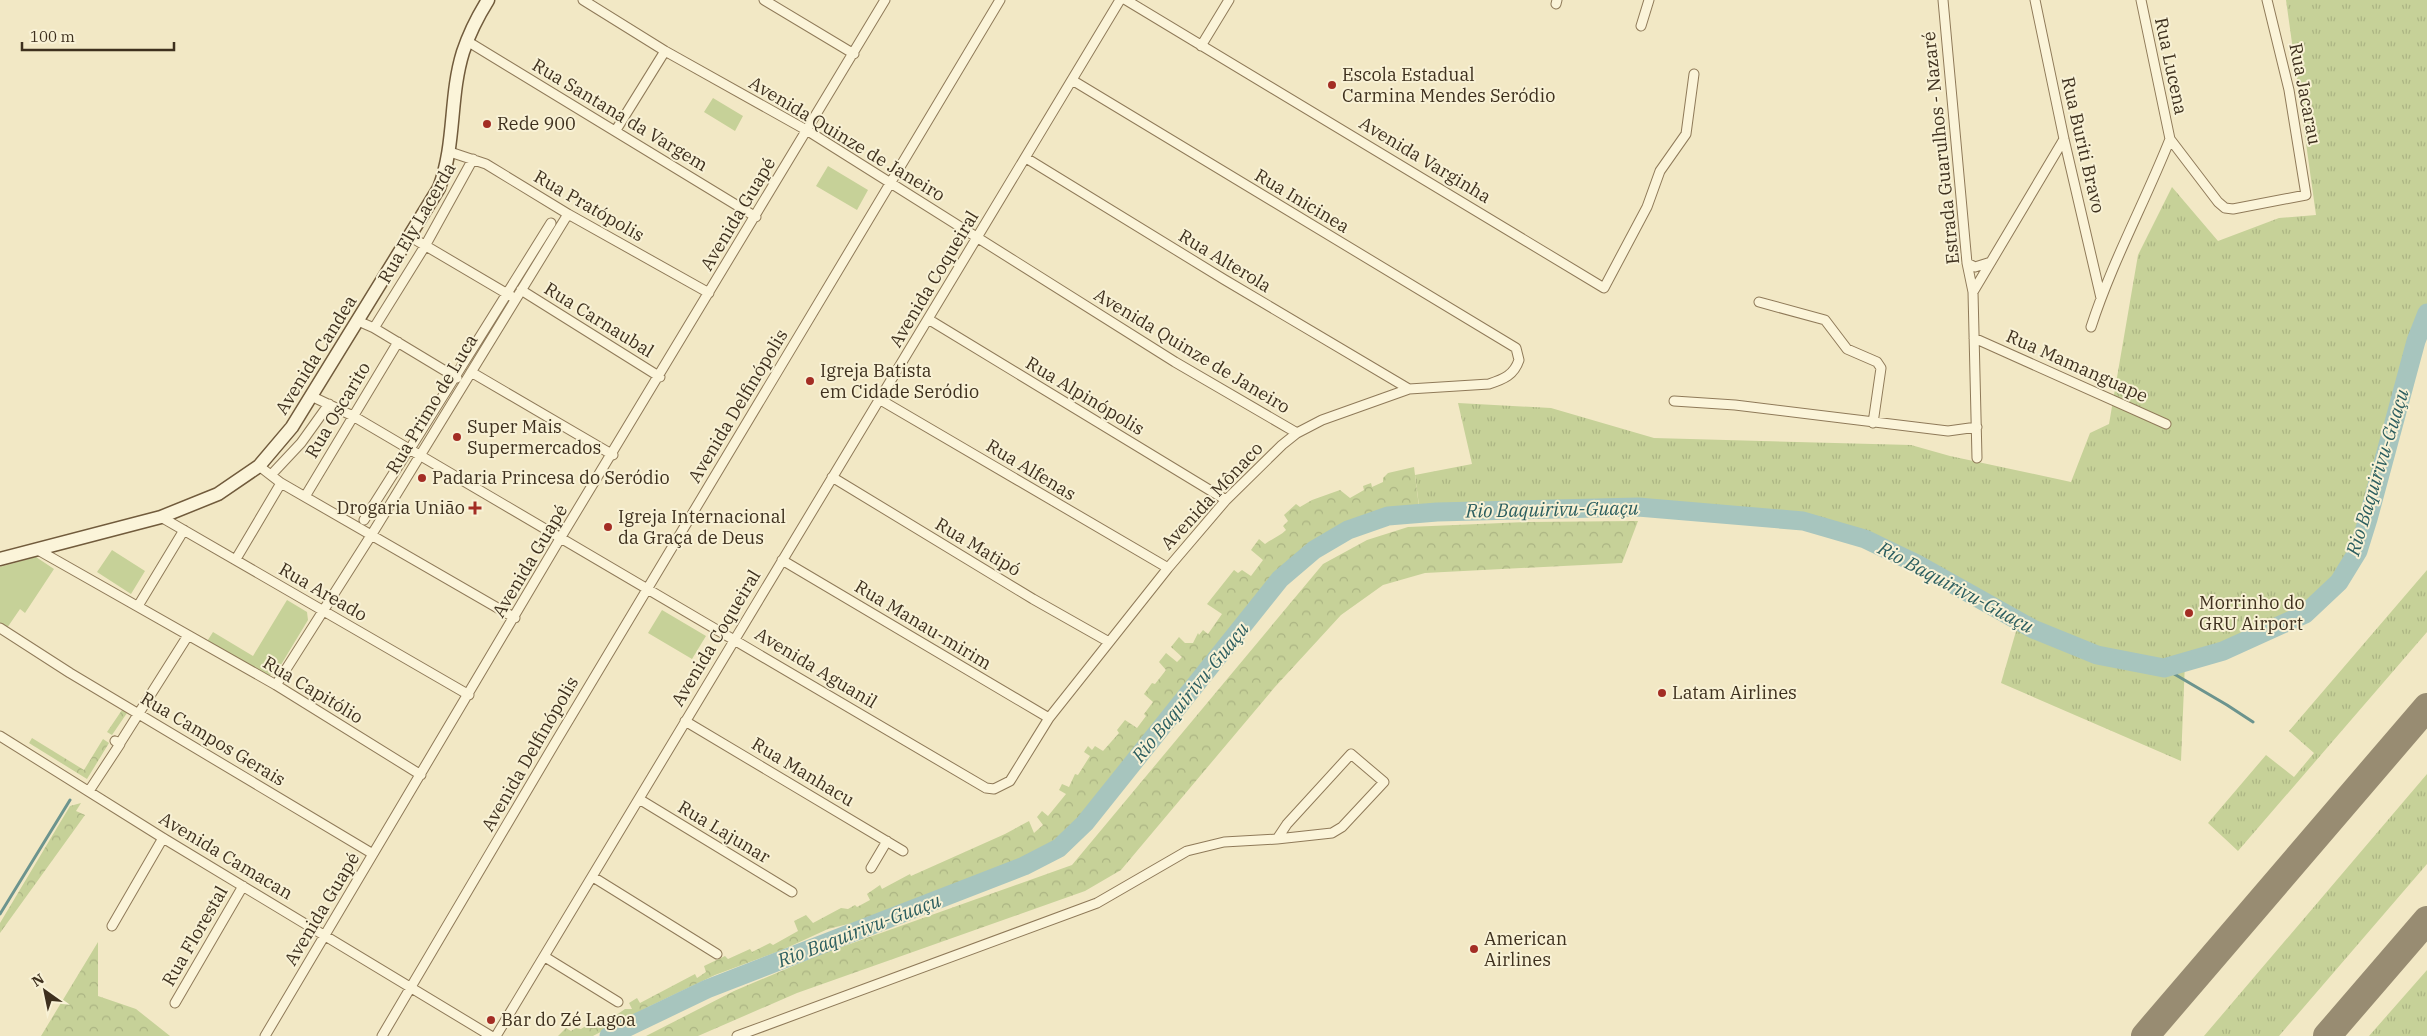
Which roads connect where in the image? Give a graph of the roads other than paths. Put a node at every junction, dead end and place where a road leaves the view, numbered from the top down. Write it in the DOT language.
graph roads {
  1 [pos="488,0"];
  2 [pos="583,0"];
  3 [pos="764,0"];
  4 [pos="886,0"];
  5 [pos="1000,0"];
  6 [pos="1120,0"];
  7 [pos="1126,0"];
  8 [pos="1229,0"];
  9 [pos="1649,0"];
  10 [pos="1943,0"];
  11 [pos="2035,0"];
  12 [pos="2141,0"];
  13 [pos="2267,0"];
  14 [pos="1641,26"];
  15 [pos="467,41"];
  16 [pos="1201,46"];
  17 [pos="665,51"];
  18 [pos="854,54"];
  19 [pos="1694,74"];
  20 [pos="1072,80"];
  21 [pos="616,130"];
  22 [pos="808,131"];
  23 [pos="2064,139"];
  24 [pos="2170,139"];
  25 [pos="450,152"];
  26 [pos="1026,158"];
  27 [pos="473,159"];
  28 [pos="890,183"];
  29 [pos="2225,208"];
  30 [pos="568,214"];
  31 [pos="756,217"];
  32 [pos="551,223"];
  33 [pos="410,236"];
  34 [pos="977,239"];
  35 [pos="425,246"];
  36 [pos="1991,262"];
  37 [pos="1967,263"];
  38 [pos="1973,292"];
  39 [pos="506,293"];
  40 [pos="709,293"];
  41 [pos="518,294"];
  42 [pos="2101,298"];
  43 [pos="1758,302"];
  44 [pos="928,319"];
  45 [pos="358,321"];
  46 [pos="2091,326"];
  47 [pos="374,328"];
  48 [pos="1974,338"];
  49 [pos="398,342"];
  50 [pos="1516,348"];
  51 [pos="471,372"];
  52 [pos="454,376"];
  53 [pos="660,377"];
  54 [pos="464,383"];
  55 [pos="1409,389"];
  56 [pos="312,396"];
  57 [pos="879,399"];
  58 [pos="1674,401"];
  59 [pos="329,404"];
  60 [pos="353,416"];
  61 [pos="1872,423"];
  62 [pos="2166,424"];
  63 [pos="1977,427"];
  64 [pos="1297,433"];
  65 [pos="411,446"];
  66 [pos="420,455"];
  67 [pos="613,455"];
  68 [pos="1977,458"];
  69 [pos="259,466"];
  70 [pos="271,475"];
  71 [pos="832,477"];
  72 [pos="281,483"];
  73 [pos="306,495"];
  74 [pos="1226,500"];
  75 [pos="161,517"];
  76 [pos="364,520"];
  77 [pos="184,530"];
  78 [pos="372,534"];
  79 [pos="561,537"];
  80 [pos="38,550"];
  81 [pos="0,559"];
  82 [pos="236,559"];
  83 [pos="782,560"];
  84 [pos="1168,568"];
  85 [pos="648,588"];
  86 [pos="138,606"];
  87 [pos="323,610"];
  88 [pos="515,618"];
  89 [pos="0,628"];
  90 [pos="187,637"];
  91 [pos="734,639"];
  92 [pos="1109,642"];
  93 [pos="276,685"];
  94 [pos="469,696"];
  95 [pos="139,714"];
  96 [pos="1049,718"];
  97 [pos="685,721"];
  98 [pos="0,736"];
  99 [pos="421,775"];
  100 [pos="1002,786"];
  101 [pos="90,791"];
  102 [pos="639,799"];
  103 [pos="163,838"];
  104 [pos="1277,840"];
  105 [pos="887,841"];
  106 [pos="903,851"];
  107 [pos="373,854"];
  108 [pos="871,868"];
  109 [pos="593,877"];
  110 [pos="243,886"];
  111 [pos="792,892"];
  112 [pos="112,926"];
  113 [pos="326,935"];
  114 [pos="717,954"];
  115 [pos="545,957"];
  116 [pos="411,987"];
  117 [pos="618,1002"];
  118 [pos="175,1003"];
  119 [pos="265,1036"];
  120 [pos="382,1036"];
  121 [pos="491,1036"];
  122 [pos="496,1036"];
  123 [pos="737,1036"];
  1 -- 15 [label="main road, Avenida Candea"];
  2 -- 17 [label="street, Avenida Quinze de Janeiro"];
  3 -- 18 [label="street"];
  4 -- 18 [label="street, Avenida Guapé"];
  5 -- 28 [label="street, Avenida Delfinópolis"];
  6 -- 20 [label="street, Avenida Coqueiral"];
  7 -- 16 [label="street, Avenida Varginha"];
  8 -- 16 [label="street"];
  9 -- 14 [label="street"];
  10 -- 37 [label="street, Estrada Guarulhos - Nazaré"];
  11 -- 23 [label="street, Rua Buriti Bravo"];
  12 -- 24 [label="street, Rua Lucena"];
  13 -- 29 [label="street, Rua Jacarau"];
  15 -- 21 [label="street, Rua Santana da Vargem"];
  15 -- 25 [label="main road, Avenida Candea"];
  16 -- 19 [label="street, Avenida Varginha"];
  17 -- 21 [label="street"];
  17 -- 22 [label="street, Avenida Quinze de Janeiro"];
  18 -- 22 [label="street, Avenida Guapé"];
  20 -- 26 [label="street, Avenida Coqueiral"];
  20 -- 50 [label="street, Rua Inicinea"];
  21 -- 31 [label="street, Rua Santana da Vargem"];
  22 -- 28 [label="street, Avenida Quinze de Janeiro"];
  22 -- 31 [label="street, Avenida Guapé"];
  23 -- 36 [label="street"];
  23 -- 42 [label="street, Rua Buriti Bravo"];
  24 -- 29 [label="street, Rua Lucena"];
  24 -- 42 [label="street, Rua Lucena"];
  25 -- 27 [label="street, Rua Pratópolis"];
  25 -- 33 [label="main road, Avenida Candea"];
  26 -- 34 [label="street, Avenida Coqueiral"];
  26 -- 55 [label="street, Rua Alterola"];
  27 -- 30 [label="street, Rua Pratópolis"];
  27 -- 35 [label="street, Rua Ely Lacerda"];
  28 -- 34 [label="street, Avenida Quinze de Janeiro"];
  28 -- 85 [label="street, Avenida Delfinópolis"];
  30 -- 40 [label="street, Rua Pratópolis"];
  30 -- 41 [label="street, Rua Primo de Luca"];
  31 -- 40 [label="street, Avenida Guapé"];
  32 -- 39 [label="street"];
  33 -- 35 [label="street, Rua Carnaubal"];
  33 -- 45 [label="main road, Avenida Candea"];
  34 -- 44 [label="street, Avenida Coqueiral"];
  34 -- 64 [label="street, Avenida Quinze de Janeiro"];
  35 -- 39 [label="street, Rua Carnaubal"];
  35 -- 47 [label="street, Rua Ely Lacerda"];
  36 -- 37 [label="street"];
  36 -- 38 [label="street"];
  37 -- 38 [label="street, Estrada Guarulhos - Nazaré"];
  38 -- 48 [label="street, Estrada Guarulhos - Nazaré"];
  39 -- 41 [label="street, Rua Carnaubal"];
  39 -- 52 [label="street"];
  40 -- 53 [label="street, Avenida Guapé"];
  41 -- 51 [label="street, Rua Primo de Luca"];
  41 -- 53 [label="street, Rua Carnaubal"];
  42 -- 46 [label="street, Rua Lucena"];
  43 -- 61 [label="street"];
  44 -- 57 [label="street, Avenida Coqueiral"];
  44 -- 74 [label="street, Rua Alpinópolis"];
  45 -- 47 [label="street"];
  45 -- 56 [label="main road, Avenida Candea"];
  47 -- 49 [label="street"];
  48 -- 62 [label="street, Rua Mamanguape"];
  48 -- 63 [label="street, Estrada Guarulhos - Nazaré"];
  49 -- 52 [label="street"];
  49 -- 60 [label="street, Rua Oscarito"];
  50 -- 55 [label="street, Avenida Mônaco"];
  51 -- 54 [label="street, Rua Primo de Luca"];
  51 -- 67 [label="street"];
  52 -- 54 [label="street"];
  52 -- 65 [label="street"];
  53 -- 67 [label="street, Avenida Guapé"];
  54 -- 66 [label="street, Rua Primo de Luca"];
  55 -- 64 [label="street, Avenida Mônaco"];
  56 -- 59 [label="street, Avenida Aguanil"];
  56 -- 69 [label="main road, Avenida Candea"];
  57 -- 71 [label="street, Avenida Coqueiral"];
  57 -- 84 [label="street, Rua Alfenas"];
  58 -- 61 [label="street"];
  59 -- 60 [label="street, Avenida Aguanil"];
  59 -- 70 [label="street"];
  60 -- 65 [label="street, Avenida Aguanil"];
  60 -- 73 [label="street, Rua Oscarito"];
  61 -- 63 [label="street"];
  63 -- 68 [label="street, Estrada Guarulhos - Nazaré"];
  64 -- 74 [label="street, Avenida Mônaco"];
  65 -- 66 [label="street, Avenida Aguanil"];
  65 -- 76 [label="street"];
  66 -- 78 [label="street, Rua Primo de Luca"];
  66 -- 79 [label="street, Avenida Aguanil"];
  67 -- 79 [label="street, Avenida Guapé"];
  69 -- 70 [label="street"];
  69 -- 75 [label="main road, Avenida Candea"];
  70 -- 72 [label="street"];
  71 -- 83 [label="street, Avenida Coqueiral"];
  71 -- 92 [label="street, Rua Matipó"];
  72 -- 73 [label="street"];
  72 -- 82 [label="street"];
  73 -- 78 [label="street"];
  74 -- 84 [label="street, Avenida Mônaco"];
  75 -- 77 [label="street, Rua Areado"];
  75 -- 80 [label="main road, Avenida Candea"];
  77 -- 82 [label="street, Rua Areado"];
  77 -- 86 [label="street"];
  78 -- 87 [label="street, Rua Primo de Luca"];
  78 -- 88 [label="street"];
  79 -- 85 [label="street, Avenida Aguanil"];
  79 -- 88 [label="street, Avenida Guapé"];
  80 -- 81 [label="main road, Avenida Candea"];
  80 -- 86 [label="street, Rua Capitólio"];
  82 -- 87 [label="street, Rua Areado"];
  83 -- 91 [label="street, Avenida Coqueiral"];
  83 -- 96 [label="street, Rua Manau-mirim"];
  84 -- 92 [label="street, Avenida Mônaco"];
  85 -- 91 [label="street, Avenida Aguanil"];
  85 -- 116 [label="street, Avenida Delfinópolis"];
  86 -- 90 [label="street, Rua Capitólio"];
  87 -- 93 [label="street, Rua Primo de Luca"];
  87 -- 94 [label="street, Rua Areado"];
  88 -- 94 [label="street, Avenida Guapé"];
  89 -- 95 [label="street, Rua Campos Gerais"];
  90 -- 93 [label="street, Rua Capitólio"];
  90 -- 95 [label="street"];
  91 -- 97 [label="street, Avenida Coqueiral"];
  91 -- 100 [label="street, Avenida Aguanil"];
  92 -- 96 [label="street, Avenida Mônaco"];
  93 -- 99 [label="street, Rua Capitólio"];
  94 -- 99 [label="street, Avenida Guapé"];
  95 -- 101 [label="street"];
  95 -- 107 [label="street, Rua Campos Gerais"];
  96 -- 100 [label="street, Avenida Mônaco"];
  97 -- 102 [label="street, Avenida Coqueiral"];
  97 -- 105 [label="street, Rua Manhacu"];
  98 -- 101 [label="street, Avenida Camacan"];
  99 -- 107 [label="street, Avenida Guapé"];
  101 -- 103 [label="street, Avenida Camacan"];
  102 -- 109 [label="street, Avenida Coqueiral"];
  102 -- 111 [label="street, Rua Lajunar"];
  103 -- 110 [label="street, Avenida Camacan"];
  103 -- 112 [label="street"];
  104 -- 104 [label="street"];
  104 -- 123 [label="street"];
  105 -- 106 [label="street, Rua Manhacu"];
  105 -- 108 [label="street"];
  107 -- 113 [label="street, Avenida Guapé"];
  109 -- 114 [label="street"];
  109 -- 115 [label="street, Avenida Coqueiral"];
  110 -- 113 [label="street, Avenida Camacan"];
  110 -- 118 [label="street, Rua Florestal"];
  113 -- 116 [label="street, Avenida Camacan"];
  113 -- 119 [label="street, Avenida Guapé"];
  115 -- 117 [label="street"];
  115 -- 122 [label="street, Avenida Coqueiral"];
  116 -- 120 [label="street, Avenida Delfinópolis"];
  116 -- 121 [label="street, Avenida Camacan"];
}
